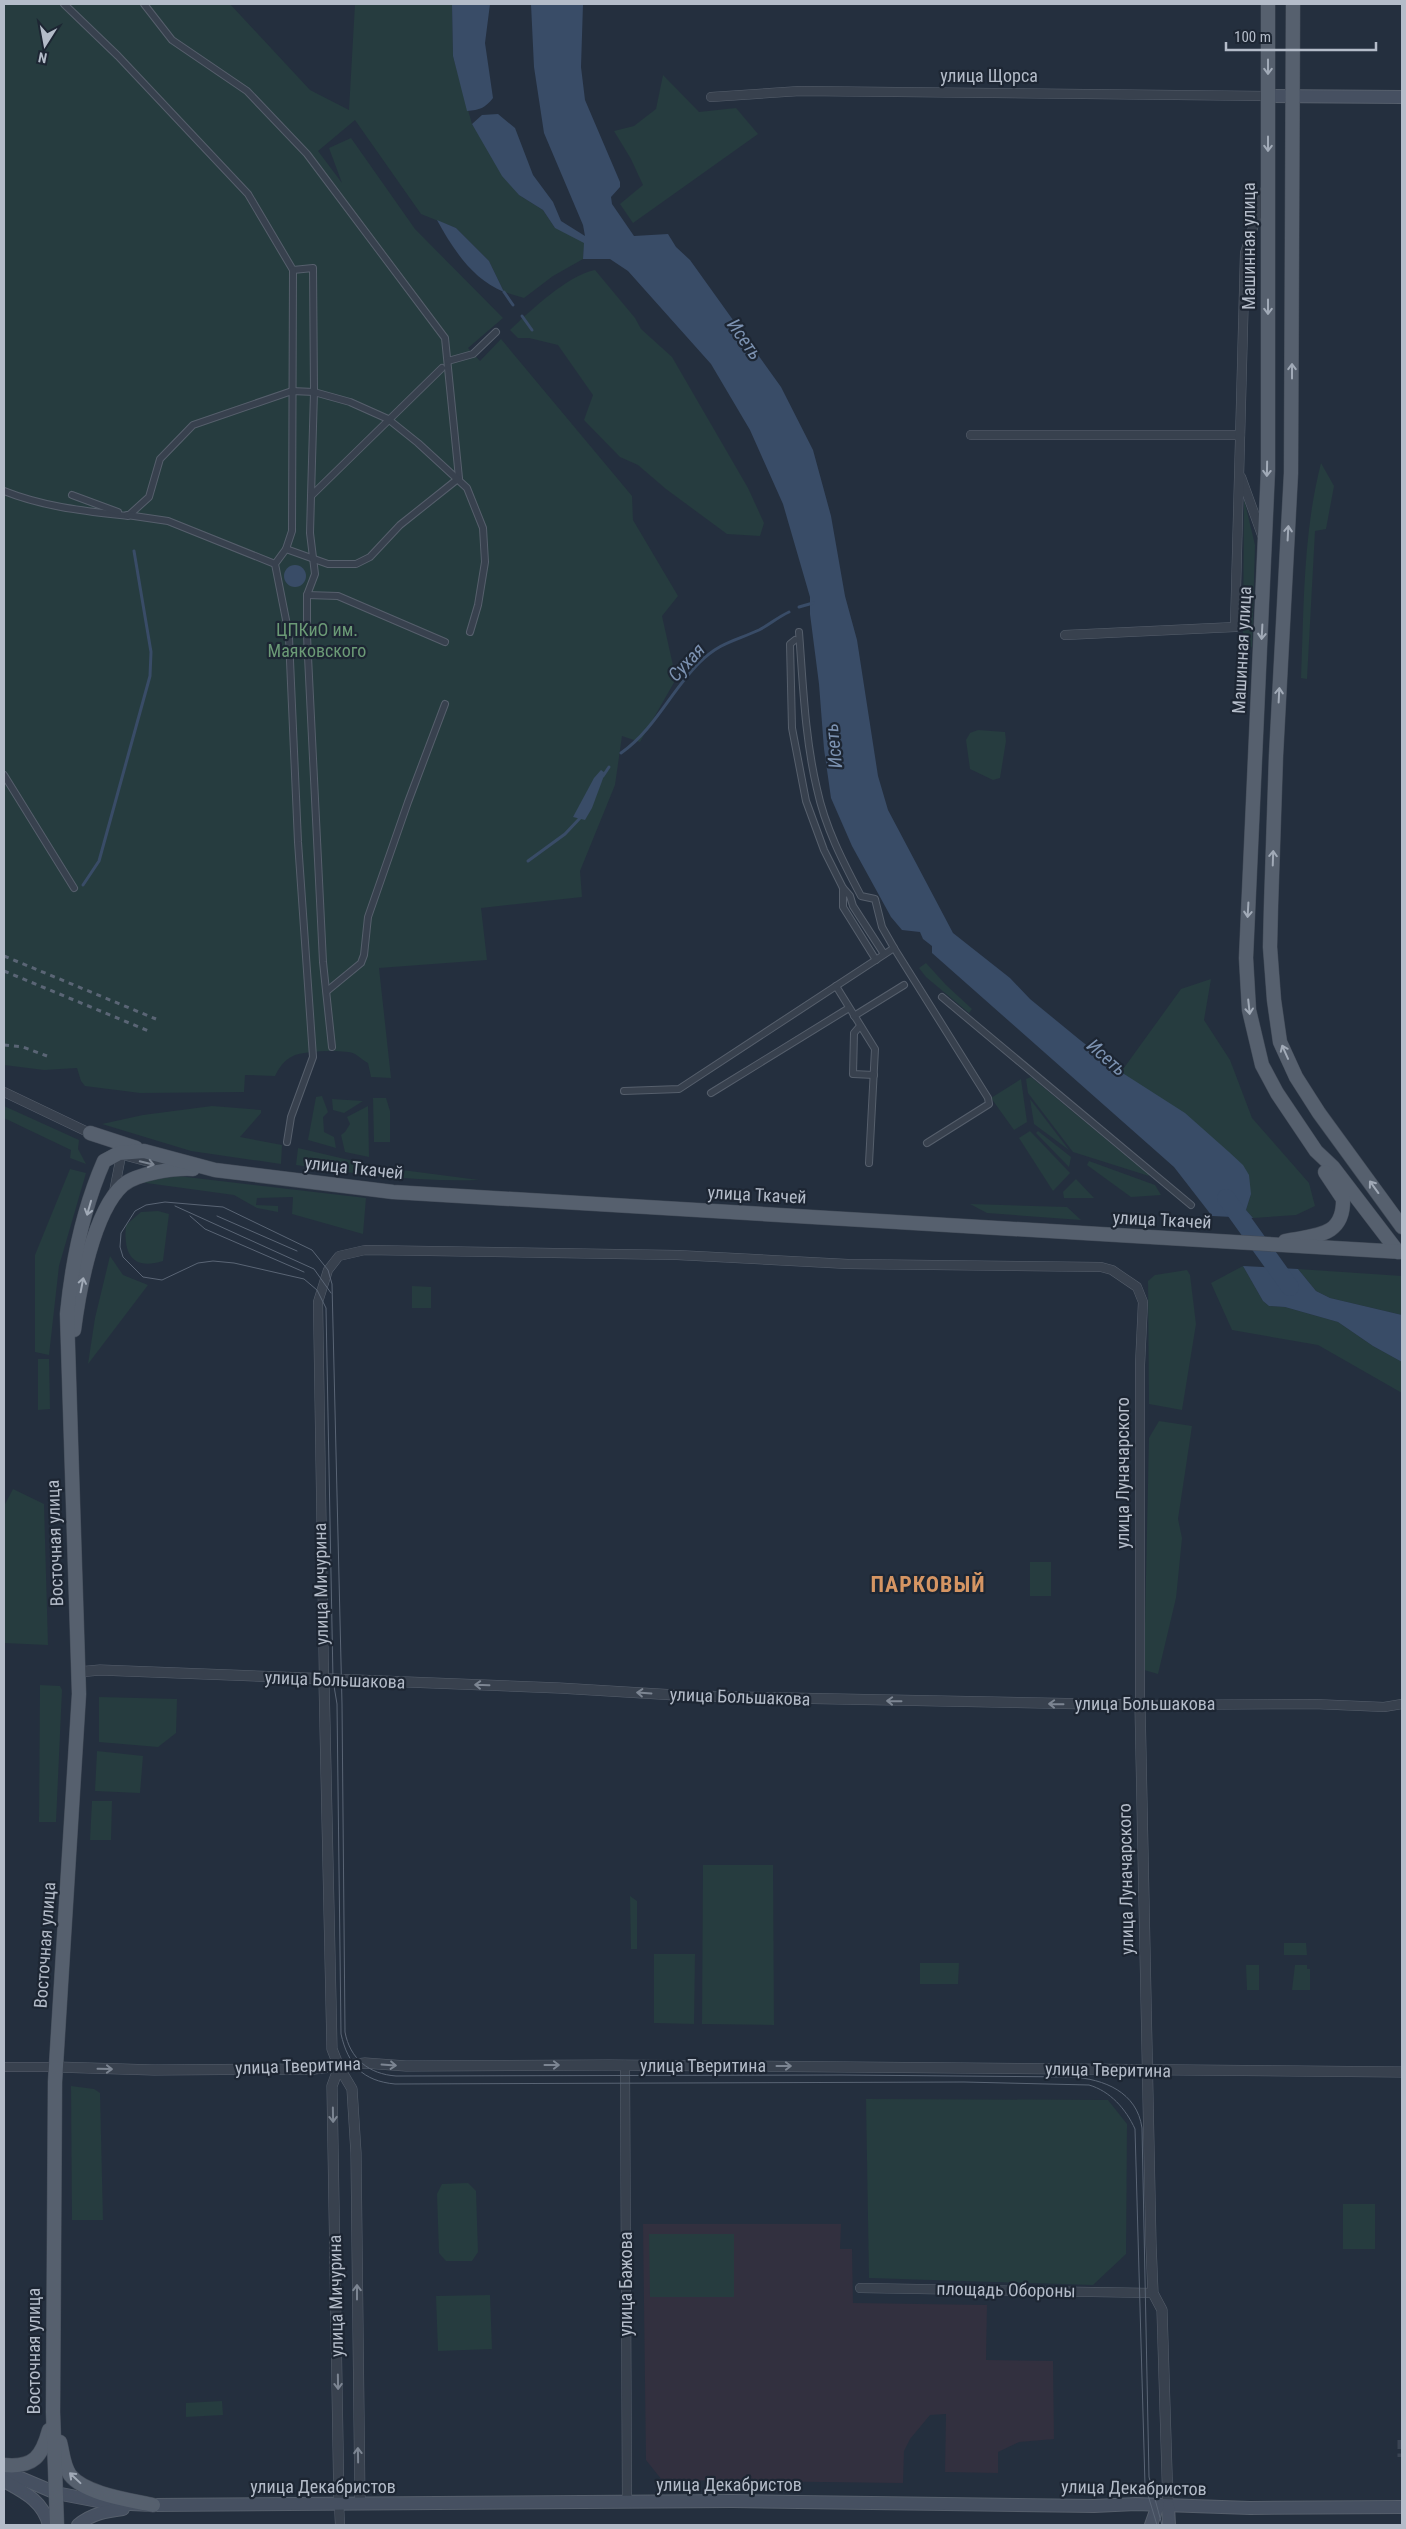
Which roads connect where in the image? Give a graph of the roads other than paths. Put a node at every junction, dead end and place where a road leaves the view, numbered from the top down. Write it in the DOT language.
graph roads {
  1 [pos="64,4"];
  2 [pos="144,4"];
  3 [pos="1268,4"];
  4 [pos="1293,4"];
  5 [pos="1268,96"];
  6 [pos="1293,96"];
  7 [pos="711,97"];
  8 [pos="1402,97"];
  9 [pos="1268,179"];
  10 [pos="293,270"];
  11 [pos="496,332"];
  12 [pos="448,361"];
  13 [pos="442,368"];
  14 [pos="292,390"];
  15 [pos="314,392"];
  16 [pos="388,419"];
  17 [pos="971,435"];
  18 [pos="1240,435"];
  19 [pos="1239,472"];
  20 [pos="459,478"];
  21 [pos="4,492"];
  22 [pos="72,495"];
  23 [pos="311,496"];
  24 [pos="128,516"];
  25 [pos="1266,545"];
  26 [pos="286,550"];
  27 [pos="312,560"];
  28 [pos="275,564"];
  29 [pos="307,595"];
  30 [pos="288,630"];
  31 [pos="470,632"];
  32 [pos="799,632"];
  33 [pos="1065,635"];
  34 [pos="289,638"];
  35 [pos="795,640"];
  36 [pos="445,642"];
  37 [pos="445,704"];
  38 [pos="4,775"];
  39 [pos="74,888"];
  40 [pos="843,888"];
  41 [pos="894,948"];
  42 [pos="884,954"];
  43 [pos="876,960"];
  44 [pos="904,985"];
  45 [pos="836,986"];
  46 [pos="327,991"];
  47 [pos="942,997"];
  48 [pos="849,1008"];
  49 [pos="854,1016"];
  50 [pos="860,1026"];
  51 [pos="332,1047"];
  52 [pos="874,1074"];
  53 [pos="624,1091"];
  54 [pos="4,1092"];
  55 [pos="711,1094"];
  56 [pos="90,1133"];
  57 [pos="287,1142"];
  58 [pos="927,1142"];
  59 [pos="144,1151"];
  60 [pos="1316,1151"];
  61 [pos="118,1153"];
  62 [pos="869,1163"];
  63 [pos="176,1168"];
  64 [pos="216,1170"];
  65 [pos="99,1174"];
  66 [pos="112,1200"];
  67 [pos="1191,1205"];
  68 [pos="1402,1227"];
  69 [pos="1316,1242"];
  70 [pos="1400,1252"];
  71 [pos="339,1256"];
  72 [pos="70,1368"];
  73 [pos="78,1672"];
  74 [pos="324,1680"];
  75 [pos="1402,1704"];
  76 [pos="1140,1706"];
  77 [pos="625,2065"];
  78 [pos="4,2066"];
  79 [pos="339,2067"];
  80 [pos="56,2068"];
  81 [pos="1148,2072"];
  82 [pos="1402,2072"];
  83 [pos="860,2288"];
  84 [pos="1152,2293"];
  85 [pos="53,2412"];
  86 [pos="4,2465"];
  87 [pos="4,2471"];
  88 [pos="4,2480"];
  89 [pos="56,2493"];
  90 [pos="627,2502"];
  91 [pos="339,2504"];
  92 [pos="360,2504"];
  93 [pos="153,2505"];
  94 [pos="1163,2505"];
  95 [pos="1402,2507"];
  96 [pos="49,2525"];
  97 [pos="57,2525"];
  98 [pos="78,2525"];
  99 [pos="340,2525"];
  100 [pos="1151,2525"];
  101 [pos="1169,2525"];
  1 -- 10 [label="street"];
  2 -- 12 [label="street"];
  3 -- 5 [label="main road, Машинная улица, one-way"];
  4 -- 6 [label="main road"];
  5 -- 6 [label="main road"];
  5 -- 7 [label="street, улица Щорса"];
  5 -- 9 [label="main road, Машинная улица, one-way"];
  6 -- 8 [label="main road"];
  68 -- 6 [label="main road, one-way"];
  9 -- 18 [label="street"];
  9 -- 25 [label="main road, Машинная улица, one-way"];
  10 -- 14 [label="street"];
  10 -- 15 [label="street"];
  11 -- 12 [label="street"];
  12 -- 20 [label="street"];
  13 -- 16 [label="street"];
  14 -- 15 [label="street"];
  14 -- 24 [label="street"];
  14 -- 26 [label="street"];
  15 -- 16 [label="street"];
  15 -- 23 [label="street"];
  16 -- 20 [label="street"];
  16 -- 23 [label="street"];
  17 -- 18 [label="street"];
  18 -- 19 [label="street"];
  19 -- 25 [label="street"];
  19 -- 33 [label="street"];
  20 -- 27 [label="street"];
  20 -- 31 [label="street"];
  21 -- 24 [label="street"];
  22 -- 24 [label="street"];
  23 -- 27 [label="street"];
  24 -- 28 [label="street"];
  25 -- 60 [label="main road, Машинная улица, one-way"];
  26 -- 27 [label="street"];
  26 -- 28 [label="street"];
  27 -- 29 [label="street"];
  28 -- 30 [label="street"];
  29 -- 36 [label="street"];
  29 -- 46 [label="street"];
  32 -- 41 [label="street"];
  34 -- 57 [label="street"];
  35 -- 40 [label="street"];
  37 -- 46 [label="street"];
  38 -- 39 [label="street"];
  40 -- 42 [label="street"];
  40 -- 43 [label="street"];
  41 -- 42 [label="street"];
  41 -- 58 [label="street"];
  42 -- 43 [label="street"];
  43 -- 45 [label="street"];
  44 -- 49 [label="street"];
  45 -- 48 [label="street"];
  45 -- 53 [label="street"];
  46 -- 51 [label="street"];
  47 -- 67 [label="street"];
  48 -- 49 [label="street"];
  48 -- 55 [label="street"];
  49 -- 50 [label="street"];
  50 -- 52 [label="street"];
  50 -- 52 [label="street"];
  52 -- 62 [label="street"];
  54 -- 56 [label="street"];
  56 -- 59 [label="main road"];
  56 -- 61 [label="street"];
  56 -- 65 [label="main road"];
  59 -- 61 [label="main road, улица Ткачей"];
  59 -- 64 [label="main road, улица Ткачей"];
  60 -- 69 [label="main road"];
  60 -- 70 [label="main road, Машинная улица"];
  61 -- 63 [label="street, one-way"];
  61 -- 65 [label="main road, Восточная улица"];
  61 -- 66 [label="street"];
  63 -- 64 [label="main road, Восточная улица"];
  63 -- 66 [label="main road, Восточная улица"];
  64 -- 69 [label="main road, улица Ткачей"];
  65 -- 72 [label="main road, Восточная улица, one-way"];
  72 -- 66 [label="main road, Восточная улица, one-way"];
  69 -- 70 [label="main road"];
  71 -- 74 [label="street, улица Мичурина"];
  71 -- 76 [label="street, улица Луначарского"];
  72 -- 73 [label="main road, Восточная улица"];
  73 -- 74 [label="street, улица Большакова"];
  73 -- 80 [label="main road, Восточная улица"];
  76 -- 74 [label="street, улица Большакова, one-way"];
  74 -- 79 [label="street, улица Мичурина"];
  75 -- 76 [label="street, улица Большакова"];
  76 -- 81 [label="street, улица Луначарского"];
  79 -- 77 [label="street, улица Тверитина, one-way"];
  77 -- 81 [label="street, улица Тверитина, one-way"];
  77 -- 90 [label="street, улица Бажова"];
  78 -- 80 [label="street, улица Тверитина"];
  80 -- 79 [label="street, улица Тверитина, one-way"];
  79 -- 91 [label="street, улица Мичурина, one-way"];
  92 -- 79 [label="street, улица Мичурина, one-way"];
  80 -- 85 [label="main road, Восточная улица"];
  81 -- 82 [label="street, улица Тверитина"];
  81 -- 84 [label="street, улица Луначарского"];
  83 -- 84 [label="street, площадь Обороны"];
  84 -- 94 [label="street, улица Луначарского"];
  85 -- 86 [label="main road"];
  85 -- 89 [label="main road, Восточная улица"];
  93 -- 85 [label="main road, one-way"];
  87 -- 89 [label="main road, улица Декабристов"];
  88 -- 96 [label="main road"];
  89 -- 93 [label="main road, улица Декабристов"];
  89 -- 97 [label="main road, Восточная улица"];
  90 -- 92 [label="main road, улица Декабристов"];
  90 -- 94 [label="main road, улица Декабристов"];
  91 -- 92 [label="main road, улица Декабристов"];
  91 -- 93 [label="main road, улица Декабристов"];
  91 -- 99 [label="street, улица Мичурина"];
  93 -- 98 [label="main road"];
  94 -- 95 [label="main road, улица Декабристов"];
  94 -- 100 [label="main road, улица Луначарского"];
  94 -- 101 [label="main road, улица Луначарского"];
}
